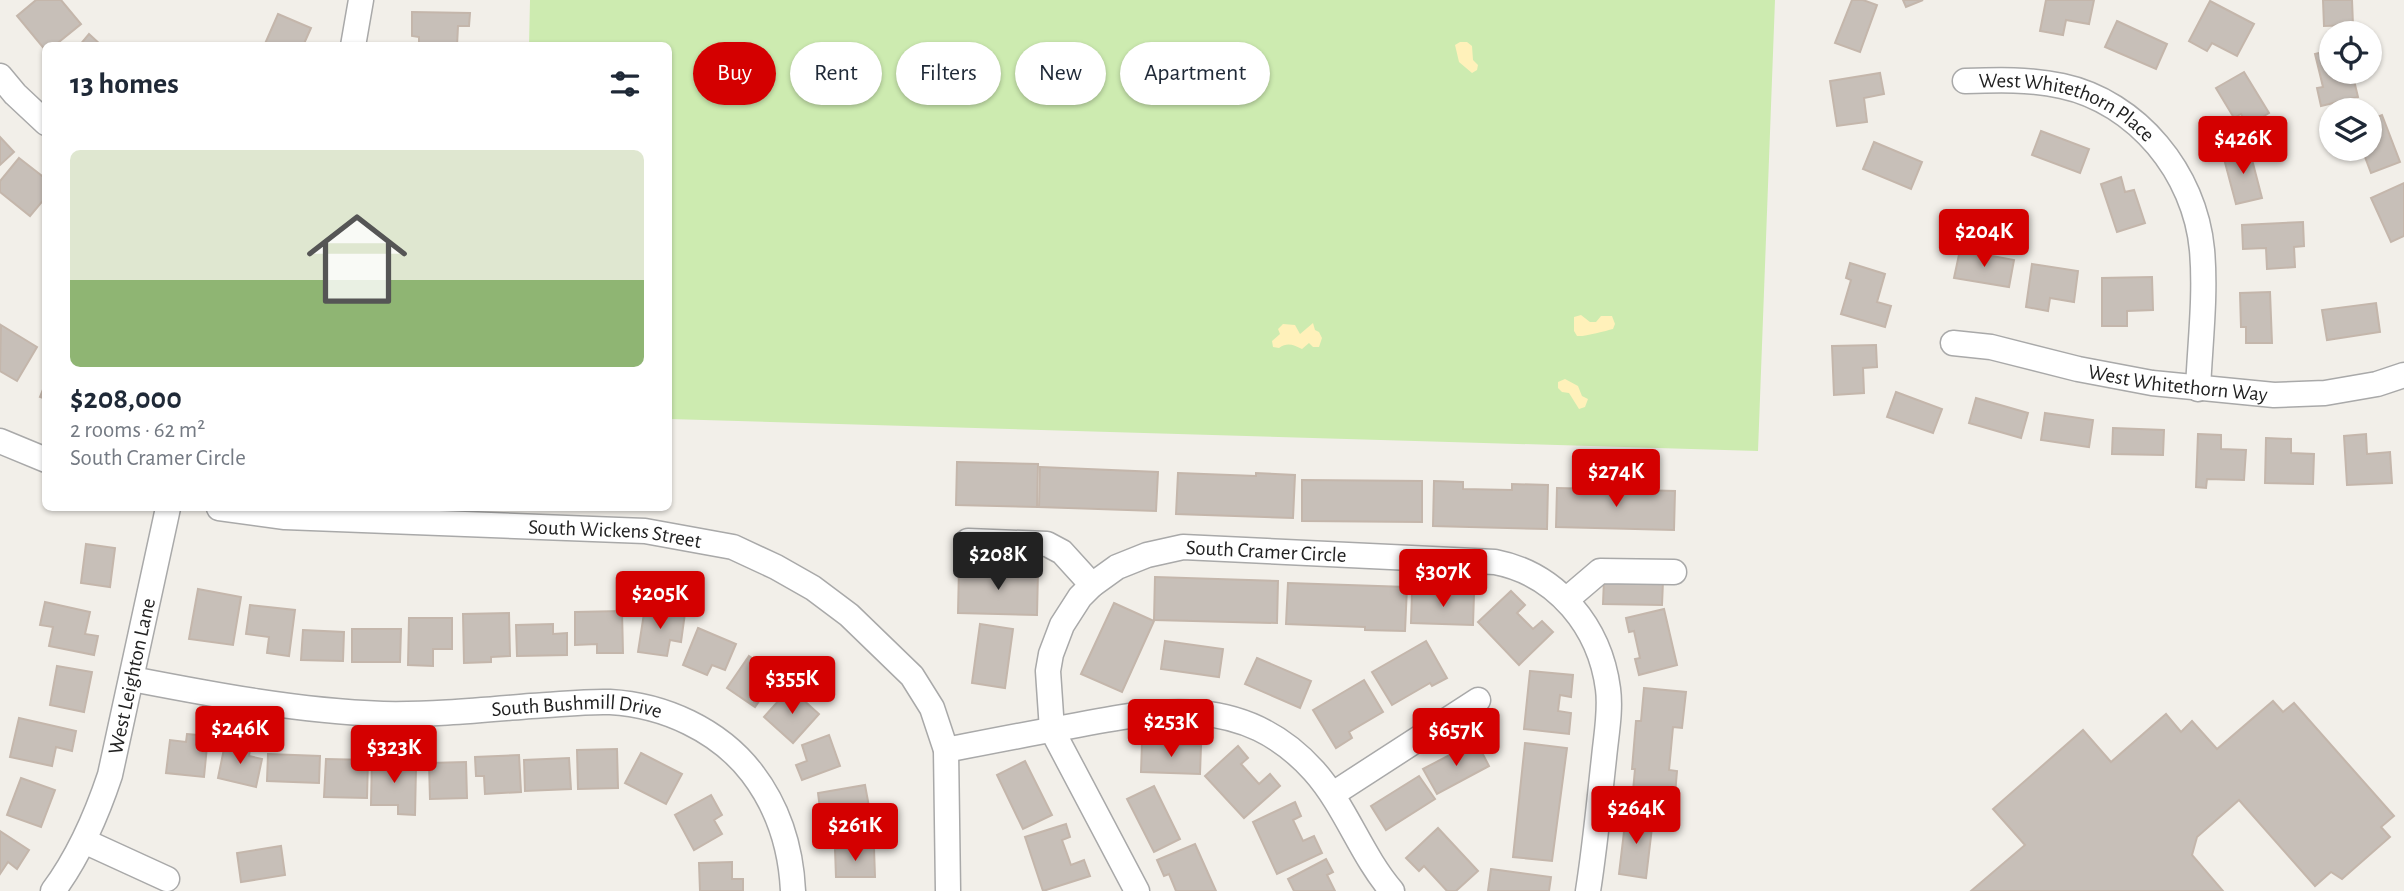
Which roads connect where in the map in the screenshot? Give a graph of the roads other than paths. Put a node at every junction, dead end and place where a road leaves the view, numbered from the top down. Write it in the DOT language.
graph roads {
  1 [pos="361,0"];
  2 [pos="354,42"];
  3 [pos="0,76"];
  4 [pos="1965,81"];
  5 [pos="42,119"];
  6 [pos="1953,343"];
  7 [pos="2404,375"];
  8 [pos="2199,389"];
  9 [pos="0,441"];
  10 [pos="42,458"];
  11 [pos="167,511"];
  12 [pos="241,511"];
  13 [pos="968,541"];
  14 [pos="1674,572"];
  15 [pos="1092,585"];
  16 [pos="1566,600"];
  17 [pos="132,679"];
  18 [pos="1478,700"];
  19 [pos="1052,730"];
  20 [pos="946,750"];
  21 [pos="1333,794"];
  22 [pos="84,841"];
  23 [pos="167,879"];
  24 [pos="53,891"];
  25 [pos="793,891"];
  26 [pos="948,891"];
  27 [pos="1137,891"];
  28 [pos="1392,891"];
  29 [pos="1588,891"];
  1 -- 2 [label="street"];
  3 -- 5 [label="street"];
  4 -- 8 [label="street, West Whitethorn Place"];
  6 -- 8 [label="street, West Whitethorn Way"];
  7 -- 8 [label="street, West Whitethorn Way"];
  9 -- 10 [label="street"];
  11 -- 17 [label="street, West Leighton Lane"];
  12 -- 20 [label="street, South Wickens Street"];
  13 -- 15 [label="street"];
  14 -- 16 [label="street"];
  15 -- 16 [label="street, South Cramer Circle"];
  15 -- 19 [label="street, South Cramer Circle"];
  16 -- 29 [label="street, South Cramer Circle"];
  17 -- 22 [label="street, West Leighton Lane"];
  17 -- 25 [label="street, South Bushmill Drive"];
  18 -- 21 [label="street"];
  19 -- 20 [label="street"];
  19 -- 21 [label="street"];
  19 -- 27 [label="street, South Cramer Circle"];
  20 -- 26 [label="street, South Wickens Street"];
  21 -- 28 [label="street"];
  22 -- 23 [label="street"];
  22 -- 24 [label="street, West Leighton Lane"];
}
